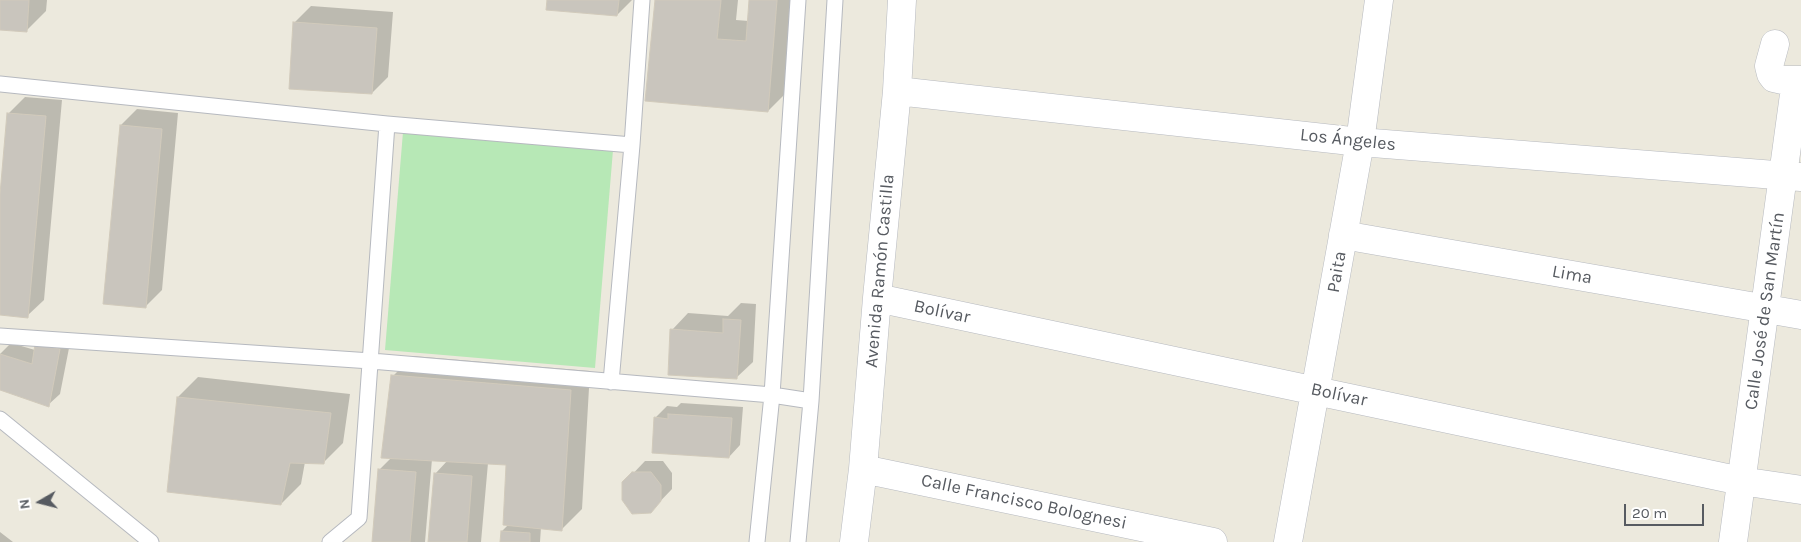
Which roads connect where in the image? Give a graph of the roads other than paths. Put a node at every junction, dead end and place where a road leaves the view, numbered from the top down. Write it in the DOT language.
graph roads {
  1 [pos="642,0"];
  2 [pos="798,0"];
  3 [pos="835,0"];
  4 [pos="902,0"];
  5 [pos="1379,0"];
  6 [pos="1775,44"];
  7 [pos="1799,80"];
  8 [pos="0,84"];
  9 [pos="897,91"];
  10 [pos="387,124"];
  11 [pos="1360,142"];
  12 [pos="632,145"];
  13 [pos="1793,176"];
  14 [pos="1343,235"];
  15 [pos="877,298"];
  16 [pos="1766,309"];
  17 [pos="1801,315"];
  18 [pos="0,336"];
  19 [pos="372,360"];
  20 [pos="610,382"];
  21 [pos="1315,390"];
  22 [pos="772,395"];
  23 [pos="811,401"];
  24 [pos="0,419"];
  25 [pos="863,469"];
  26 [pos="1741,481"];
  27 [pos="1801,490"];
  28 [pos="151,542"];
  29 [pos="330,542"];
  30 [pos="757,542"];
  31 [pos="798,542"];
  32 [pos="854,542"];
  33 [pos="1213,542"];
  34 [pos="1288,542"];
  35 [pos="1733,542"];
  1 -- 12 [label="lane"];
  2 -- 22 [label="lane"];
  3 -- 23 [label="lane"];
  4 -- 9 [label="street, Avenida Ramón Castilla"];
  5 -- 11 [label="street, Paita"];
  6 -- 7 [label="street"];
  7 -- 13 [label="street, Calle José de San Martín"];
  8 -- 10 [label="lane"];
  9 -- 11 [label="street, Los Ángeles"];
  9 -- 15 [label="street, Avenida Ramón Castilla"];
  10 -- 12 [label="lane"];
  10 -- 19 [label="lane"];
  11 -- 13 [label="street, Los Ángeles"];
  11 -- 14 [label="street, Paita"];
  12 -- 20 [label="lane"];
  13 -- 16 [label="street, Calle José de San Martín"];
  14 -- 16 [label="street, Lima"];
  14 -- 21 [label="street, Paita"];
  15 -- 21 [label="street, Bolívar"];
  15 -- 25 [label="street, Avenida Ramón Castilla"];
  16 -- 17 [label="street, Lima"];
  16 -- 26 [label="street, Calle José de San Martín"];
  18 -- 19 [label="lane"];
  19 -- 20 [label="lane"];
  19 -- 29 [label="lane"];
  20 -- 22 [label="lane"];
  21 -- 26 [label="street, Bolívar"];
  21 -- 34 [label="street, Paita"];
  22 -- 23 [label="lane"];
  22 -- 30 [label="lane"];
  23 -- 31 [label="lane"];
  24 -- 28 [label="lane"];
  25 -- 32 [label="street, Avenida Ramón Castilla"];
  25 -- 33 [label="street, Calle Francisco Bolognesi"];
  26 -- 27 [label="street, Bolívar"];
  26 -- 35 [label="street, Calle José de San Martín"];
}
